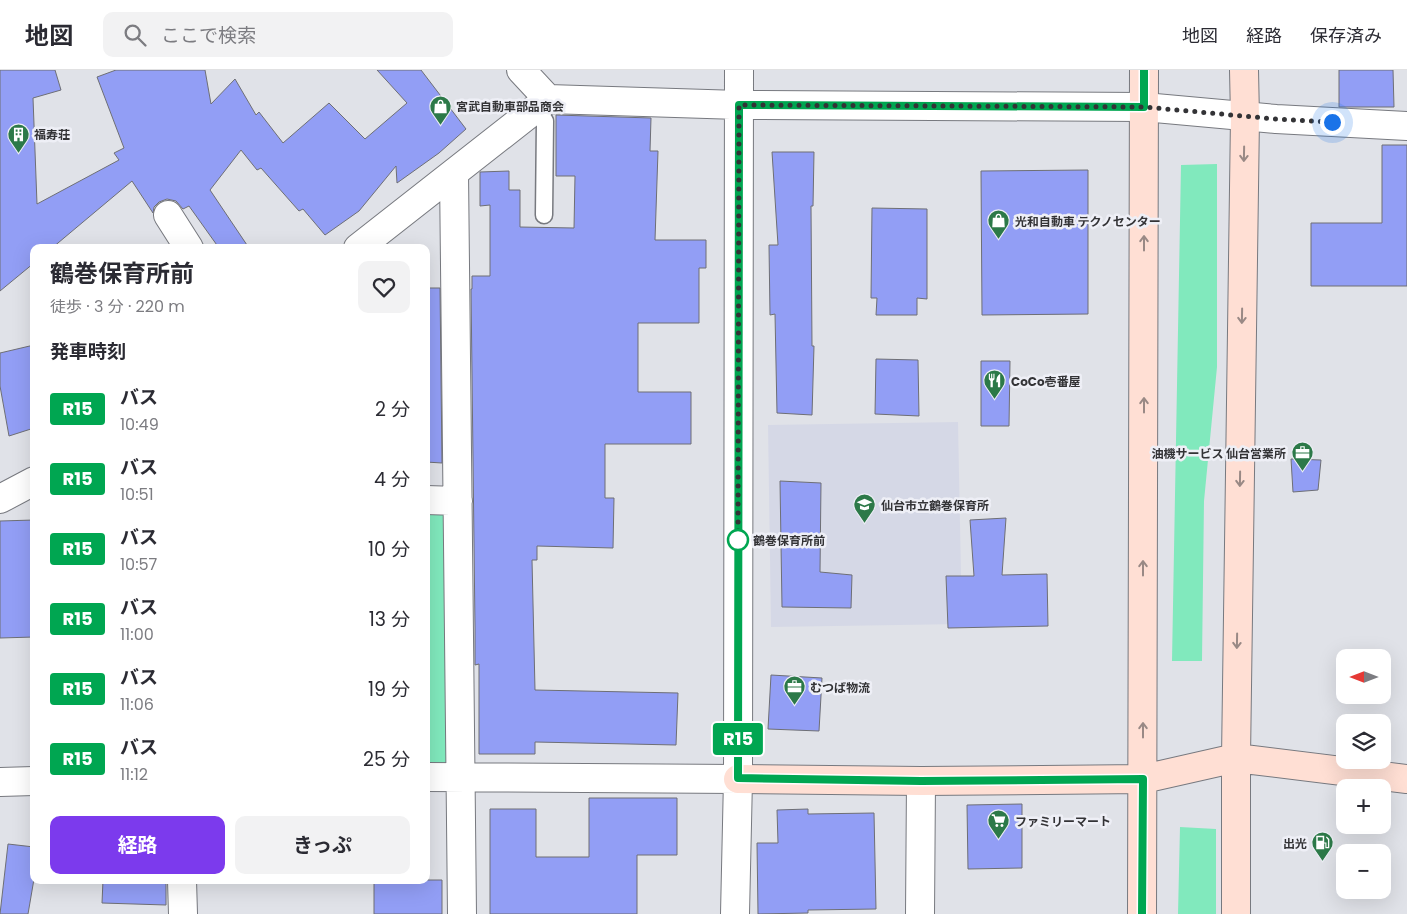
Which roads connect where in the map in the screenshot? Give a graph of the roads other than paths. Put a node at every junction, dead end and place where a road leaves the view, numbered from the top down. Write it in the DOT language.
graph roads {
  1 [pos="521,70"];
  2 [pos="739,70"];
  3 [pos="1144,70"];
  4 [pos="1244,70"];
  5 [pos="542,103"];
  6 [pos="739,105"];
  7 [pos="1144,107"];
  8 [pos="1245,116"];
  9 [pos="1407,126"];
  10 [pos="454,173"];
  11 [pos="168,214"];
  12 [pos="544,215"];
  13 [pos="187,244"];
  14 [pos="363,244"];
  15 [pos="30,484"];
  16 [pos="0,499"];
  17 [pos="430,500"];
  18 [pos="458,501"];
  19 [pos="1236,758"];
  20 [pos="430,776"];
  21 [pos="462,776"];
  22 [pos="738,778"];
  23 [pos="1143,779"];
  24 [pos="1407,779"];
  25 [pos="30,781"];
  26 [pos="921,781"];
  27 [pos="0,782"];
  28 [pos="182,884"];
  29 [pos="183,914"];
  30 [pos="462,914"];
  31 [pos="735,914"];
  32 [pos="920,914"];
  33 [pos="1142,914"];
  34 [pos="1236,914"];
  1 -- 5 [label="street"];
  2 -- 6 [label="street"];
  3 -- 7 [label="street"];
  4 -- 8 [label="street"];
  5 -- 6 [label="street"];
  5 -- 10 [label="street"];
  5 -- 12 [label="lane"];
  6 -- 7 [label="street"];
  6 -- 22 [label="street"];
  7 -- 8 [label="street"];
  23 -- 7 [label="street, one-way"];
  8 -- 9 [label="street"];
  8 -- 19 [label="street, one-way"];
  10 -- 14 [label="street"];
  10 -- 18 [label="street"];
  11 -- 13 [label="street"];
  15 -- 16 [label="street"];
  17 -- 18 [label="street"];
  18 -- 21 [label="street"];
  19 -- 23 [label="street"];
  19 -- 24 [label="street"];
  19 -- 34 [label="street"];
  20 -- 21 [label="street"];
  21 -- 22 [label="street"];
  21 -- 30 [label="street"];
  22 -- 26 [label="street"];
  22 -- 31 [label="street"];
  23 -- 26 [label="street"];
  23 -- 33 [label="street"];
  25 -- 27 [label="street"];
  26 -- 32 [label="street"];
  28 -- 29 [label="street"];
}
